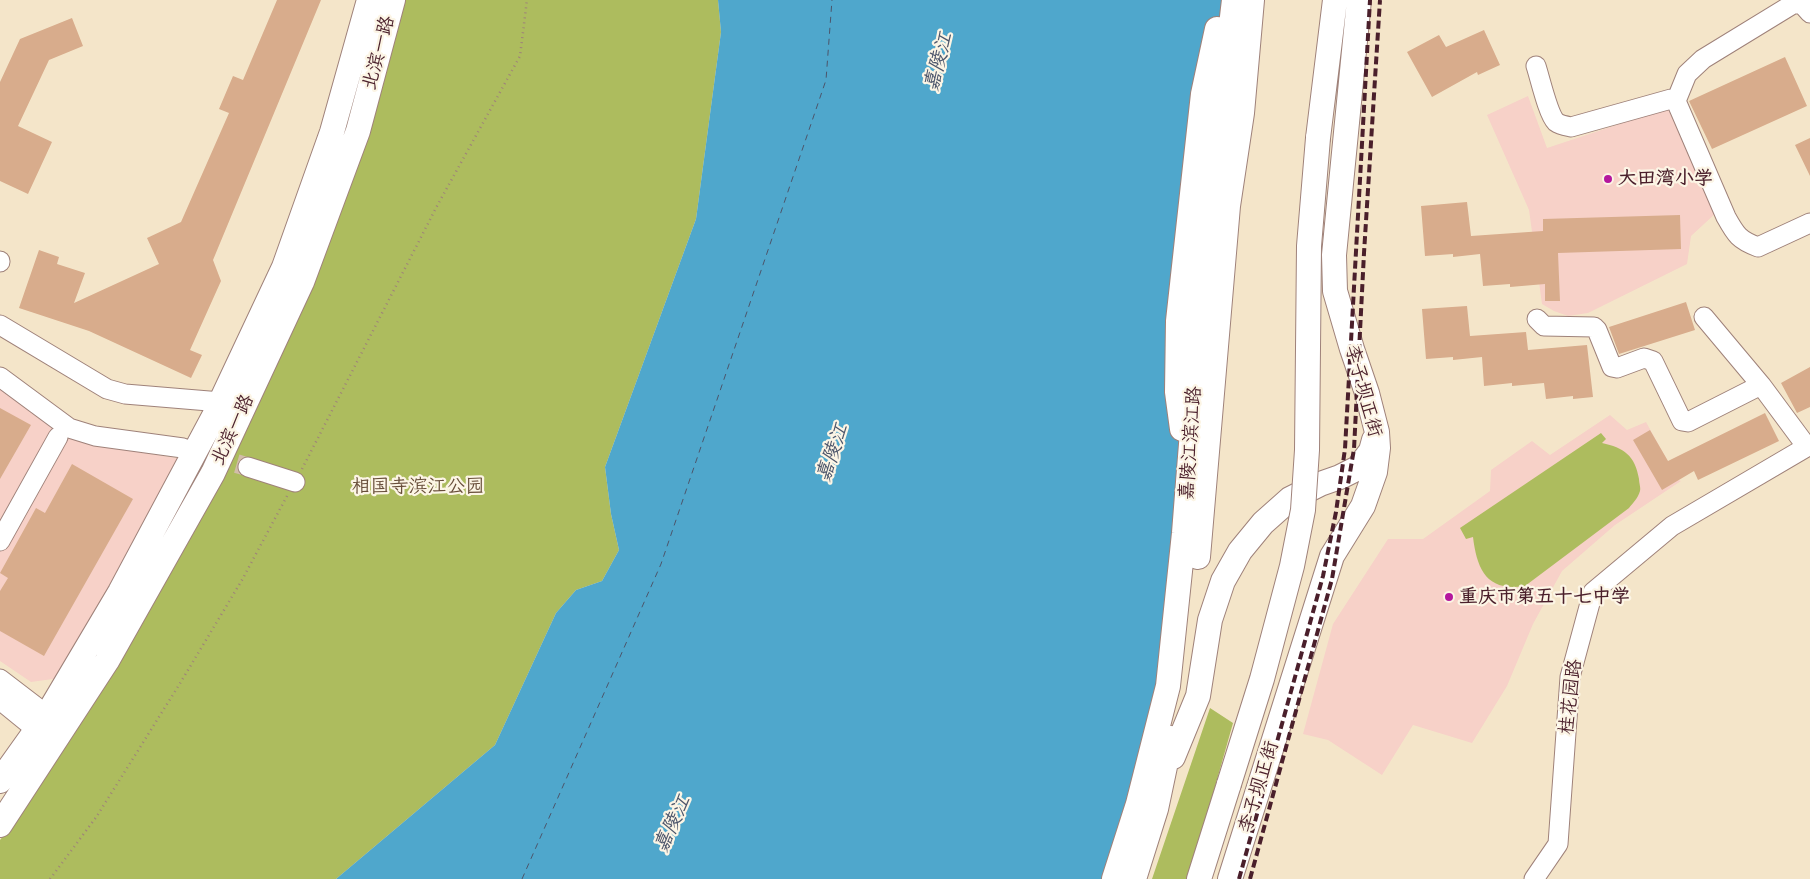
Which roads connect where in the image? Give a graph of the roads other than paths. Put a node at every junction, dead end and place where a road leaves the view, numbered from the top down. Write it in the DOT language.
graph roads {
  1 [pos="369,0"];
  2 [pos="393,0"];
  3 [pos="1234,0"];
  4 [pos="1252,0"];
  5 [pos="1335,0"];
  6 [pos="1359,0"];
  7 [pos="1796,2"];
  8 [pos="1810,13"];
  9 [pos="1536,66"];
  10 [pos="1676,101"];
  11 [pos="1810,223"];
  12 [pos="1704,317"];
  13 [pos="1537,319"];
  14 [pos="0,325"];
  15 [pos="0,377"];
  16 [pos="1761,385"];
  17 [pos="221,402"];
  18 [pos="1377,432"];
  19 [pos="58,437"];
  20 [pos="1808,446"];
  21 [pos="183,448"];
  22 [pos="248,467"];
  23 [pos="294,482"];
  24 [pos="0,541"];
  25 [pos="0,679"];
  26 [pos="0,700"];
  27 [pos="42,722"];
  28 [pos="0,781"];
  29 [pos="1156,809"];
  30 [pos="0,825"];
  31 [pos="1114,879"];
  32 [pos="1134,879"];
  33 [pos="1199,879"];
  34 [pos="1230,879"];
  35 [pos="1534,879"];
  1 -- 17 [label="main road, 北滨一路"];
  2 -- 30 [label="main road, 北滨一路"];
  3 -- 31 [label="main road, 嘉陵江滨江路"];
  4 -- 29 [label="main road, 嘉陵江滨江路"];
  5 -- 33 [label="main road, 李子坝正街, bridge"];
  6 -- 18 [label="main road, 李子坝正街"];
  7 -- 8 [label="street"];
  7 -- 10 [label="street"];
  9 -- 10 [label="street"];
  10 -- 11 [label="street"];
  12 -- 16 [label="street"];
  13 -- 16 [label="street"];
  14 -- 17 [label="street"];
  15 -- 21 [label="street"];
  16 -- 20 [label="street"];
  17 -- 27 [label="main road, 北滨一路"];
  18 -- 29 [label="main road"];
  18 -- 34 [label="main road, 李子坝正街"];
  19 -- 24 [label="street"];
  20 -- 35 [label="street, 桂花园路"];
  22 -- 23 [label="street"];
  25 -- 27 [label="street"];
  26 -- 27 [label="street"];
  27 -- 28 [label="main road, 北滨一路"];
  29 -- 32 [label="main road, 嘉陵江滨江路"];
}
